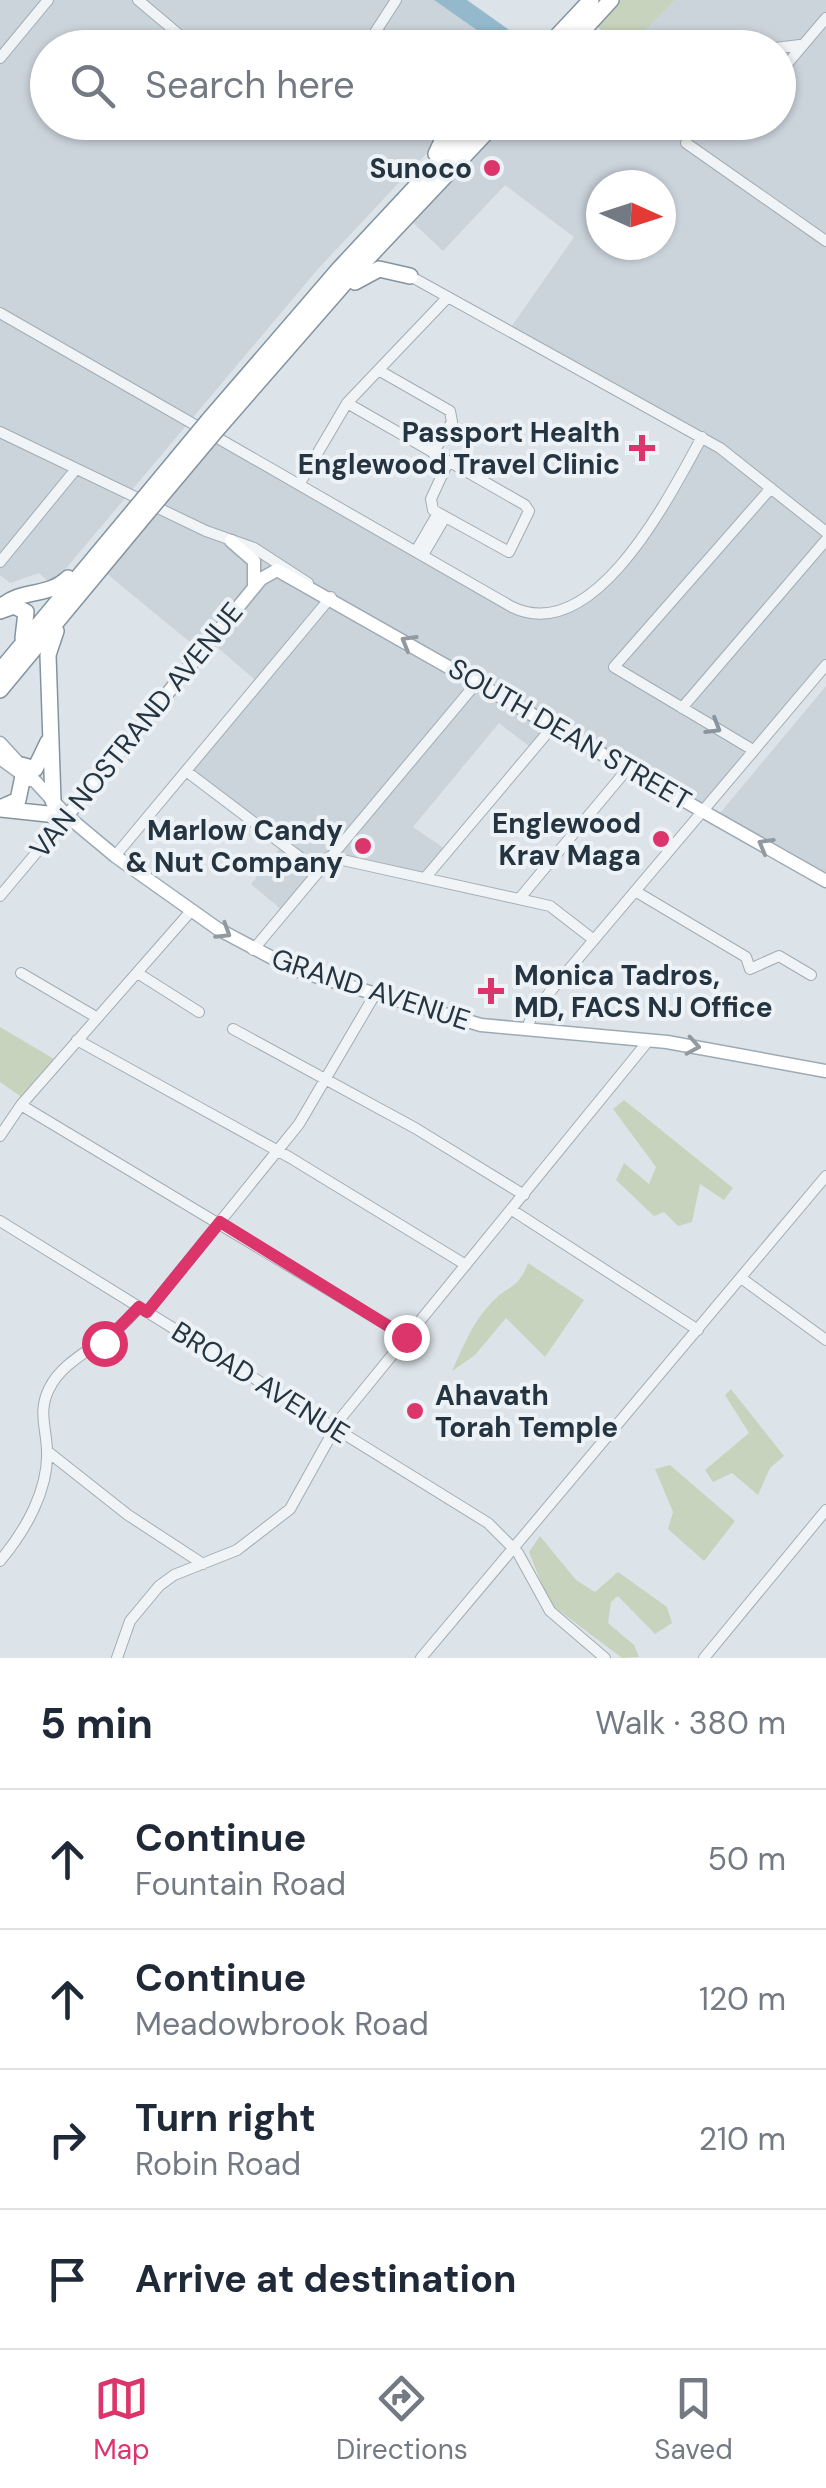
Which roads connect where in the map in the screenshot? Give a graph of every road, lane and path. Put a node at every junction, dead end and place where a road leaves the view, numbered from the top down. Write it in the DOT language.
graph roads {
  1 [pos="48,0"];
  2 [pos="138,0"];
  3 [pos="396,0"];
  4 [pos="611,0"];
  5 [pos="586,2"];
  6 [pos="826,18"];
  7 [pos="174,30"];
  8 [pos="376,30"];
  9 [pos="562,30"];
  10 [pos="584,30"];
  11 [pos="796,46"];
  12 [pos="800,46"];
  13 [pos="796,52"];
  14 [pos="0,58"];
  15 [pos="446,140"];
  16 [pos="459,140"];
  17 [pos="479,140"];
  18 [pos="686,143"];
  19 [pos="413,190"];
  20 [pos="396,226"];
  21 [pos="826,240"];
  22 [pos="410,276"];
  23 [pos="448,297"];
  24 [pos="0,313"];
  25 [pos="314,316"];
  26 [pos="380,371"];
  27 [pos="347,403"];
  28 [pos="214,423"];
  29 [pos="0,432"];
  30 [pos="702,437"];
  31 [pos="433,454"];
  32 [pos="448,462"];
  33 [pos="76,469"];
  34 [pos="300,484"];
  35 [pos="772,488"];
  36 [pos="140,512"];
  37 [pos="440,517"];
  38 [pos="826,536"];
  39 [pos="230,542"];
  40 [pos="101,550"];
  41 [pos="420,553"];
  42 [pos="0,562"];
  43 [pos="277,570"];
  44 [pos="254,587"];
  45 [pos="313,587"];
  46 [pos="331,597"];
  47 [pos="0,609"];
  48 [pos="66,611"];
  49 [pos="20,647"];
  50 [pos="826,665"];
  51 [pos="6,674"];
  52 [pos="478,682"];
  53 [pos="0,690"];
  54 [pos="48,706"];
  55 [pos="682,708"];
  56 [pos="554,725"];
  57 [pos="48,738"];
  58 [pos="0,743"];
  59 [pos="750,754"];
  60 [pos="0,758"];
  61 [pos="629,768"];
  62 [pos="186,770"];
  63 [pos="25,774"];
  64 [pos="53,800"];
  65 [pos="0,808"];
  66 [pos="704,810"];
  67 [pos="67,816"];
  68 [pos="116,856"];
  69 [pos="329,857"];
  70 [pos="318,871"];
  71 [pos="425,878"];
  72 [pos="826,881"];
  73 [pos="635,891"];
  74 [pos="0,896"];
  75 [pos="519,899"];
  76 [pos="190,910"];
  77 [pos="594,940"];
  78 [pos="253,950"];
  79 [pos="22,973"];
  80 [pos="139,974"];
  81 [pos="810,975"];
  82 [pos="374,996"];
  83 [pos="199,1012"];
  84 [pos="96,1017"];
  85 [pos="233,1029"];
  86 [pos="527,1029"];
  87 [pos="77,1040"];
  88 [pos="648,1040"];
  89 [pos="826,1071"];
  90 [pos="328,1080"];
  91 [pos="21,1106"];
  92 [pos="0,1136"];
  93 [pos="276,1150"];
  94 [pos="826,1176"];
  95 [pos="524,1196"];
  96 [pos="512,1210"];
  97 [pos="220,1222"];
  98 [pos="2,1227"];
  99 [pos="466,1265"];
  100 [pos="740,1278"];
  101 [pos="143,1309"];
  102 [pos="698,1330"];
  103 [pos="406,1337"];
  104 [pos="826,1340"];
  105 [pos="334,1428"];
  106 [pos="47,1451"];
  107 [pos="826,1510"];
  108 [pos="516,1550"];
  109 [pos="0,1562"];
  110 [pos="203,1564"];
  111 [pos="117,1658"];
  112 [pos="421,1658"];
  113 [pos="605,1658"];
  114 [pos="704,1658"];
  1 -- 14 [label="street"];
  2 -- 7 [label="street"];
  3 -- 8 [label="street"];
  4 -- 10 [label="highway"];
  5 -- 9 [label="highway"];
  6 -- 12 [label="street"];
  11 -- 12 [label="street"];
  12 -- 13 [label="street"];
  15 -- 19 [label="highway"];
  16 -- 19 [label="highway"];
  17 -- 20 [label="highway"];
  18 -- 21 [label="street"];
  19 -- 28 [label="highway"];
  20 -- 22 [label="highway"];
  20 -- 25 [label="highway"];
  22 -- 23 [label="street"];
  22 -- 25 [label="highway"];
  23 -- 26 [label="street"];
  23 -- 30 [label="street"];
  24 -- 34 [label="street"];
  25 -- 28 [label="highway"];
  26 -- 27 [label="street"];
  26 -- 31 [label="street"];
  27 -- 31 [label="street"];
  27 -- 34 [label="street"];
  28 -- 36 [label="highway, bridge"];
  29 -- 33 [label="street, SOUTH DEAN STREET"];
  30 -- 35 [label="street"];
  30 -- 41 [label="street"];
  31 -- 32 [label="street"];
  32 -- 37 [label="street"];
  32 -- 37 [label="street"];
  33 -- 39 [label="street, SOUTH DEAN STREET"];
  33 -- 42 [label="street"];
  34 -- 41 [label="street"];
  35 -- 38 [label="street"];
  35 -- 55 [label="street"];
  36 -- 40 [label="highway"];
  36 -- 48 [label="highway"];
  37 -- 41 [label="street"];
  38 -- 55 [label="street"];
  39 -- 44 [label="main road"];
  39 -- 45 [label="street, SOUTH DEAN STREET"];
  40 -- 47 [label="highway"];
  40 -- 49 [label="highway"];
  43 -- 44 [label="main road, VAN NOSTRAND AVENUE"];
  43 -- 45 [label="main road, SOUTH DEAN STREET"];
  44 -- 67 [label="main road, VAN NOSTRAND AVENUE"];
  45 -- 46 [label="main road, SOUTH DEAN STREET"];
  52 -- 46 [label="main road, SOUTH DEAN STREET, one-way"];
  46 -- 62 [label="street"];
  47 -- 49 [label="highway"];
  48 -- 51 [label="highway"];
  48 -- 54 [label="highway"];
  49 -- 51 [label="highway"];
  50 -- 59 [label="street"];
  51 -- 53 [label="highway"];
  51 -- 54 [label="highway"];
  52 -- 56 [label="main road, SOUTH DEAN STREET"];
  52 -- 69 [label="street"];
  54 -- 57 [label="highway"];
  55 -- 59 [label="street, one-way"];
  56 -- 61 [label="main road, SOUTH DEAN STREET"];
  56 -- 71 [label="street"];
  57 -- 63 [label="highway"];
  57 -- 64 [label="highway"];
  58 -- 63 [label="main road, GRAND AVENUE"];
  59 -- 66 [label="street"];
  60 -- 63 [label="main road, GRAND AVENUE"];
  61 -- 66 [label="main road, SOUTH DEAN STREET"];
  61 -- 75 [label="street"];
  62 -- 68 [label="street"];
  62 -- 70 [label="street"];
  63 -- 64 [label="main road, GRAND AVENUE"];
  63 -- 65 [label="highway"];
  64 -- 67 [label="main road, GRAND AVENUE"];
  65 -- 67 [label="highway"];
  72 -- 66 [label="main road, SOUTH DEAN STREET, one-way"];
  66 -- 73 [label="street"];
  67 -- 68 [label="main road, GRAND AVENUE"];
  67 -- 74 [label="street, VAN NOSTRAND AVENUE"];
  68 -- 76 [label="main road, GRAND AVENUE"];
  69 -- 70 [label="street"];
  69 -- 71 [label="street"];
  70 -- 78 [label="street"];
  71 -- 75 [label="street"];
  73 -- 77 [label="street"];
  73 -- 81 [label="street"];
  75 -- 77 [label="street"];
  76 -- 78 [label="main road, GRAND AVENUE, one-way"];
  76 -- 80 [label="street"];
  77 -- 86 [label="street"];
  78 -- 82 [label="main road, GRAND AVENUE"];
  79 -- 84 [label="street"];
  80 -- 83 [label="street"];
  80 -- 84 [label="street"];
  82 -- 86 [label="main road, GRAND AVENUE"];
  82 -- 90 [label="street"];
  84 -- 87 [label="street"];
  85 -- 90 [label="street"];
  86 -- 88 [label="main road, GRAND AVENUE"];
  87 -- 91 [label="street"];
  87 -- 93 [label="street"];
  88 -- 89 [label="main road, GRAND AVENUE, one-way"];
  88 -- 95 [label="street"];
  90 -- 93 [label="street"];
  90 -- 95 [label="street"];
  91 -- 92 [label="street"];
  91 -- 97 [label="street"];
  93 -- 97 [label="street"];
  93 -- 99 [label="street"];
  94 -- 100 [label="street"];
  95 -- 96 [label="street"];
  96 -- 99 [label="street"];
  96 -- 102 [label="street"];
  97 -- 101 [label="street"];
  97 -- 103 [label="street"];
  98 -- 101 [label="street, BROAD AVENUE"];
  99 -- 103 [label="street"];
  100 -- 102 [label="street"];
  100 -- 104 [label="street"];
  101 -- 105 [label="street, BROAD AVENUE"];
  101 -- 106 [label="street"];
  102 -- 108 [label="street"];
  103 -- 105 [label="street"];
  105 -- 108 [label="street, BROAD AVENUE"];
  105 -- 110 [label="street"];
  106 -- 109 [label="street"];
  106 -- 110 [label="street"];
  107 -- 114 [label="street"];
  108 -- 112 [label="street"];
  108 -- 113 [label="street, BROAD AVENUE"];
  110 -- 111 [label="street"];
}
